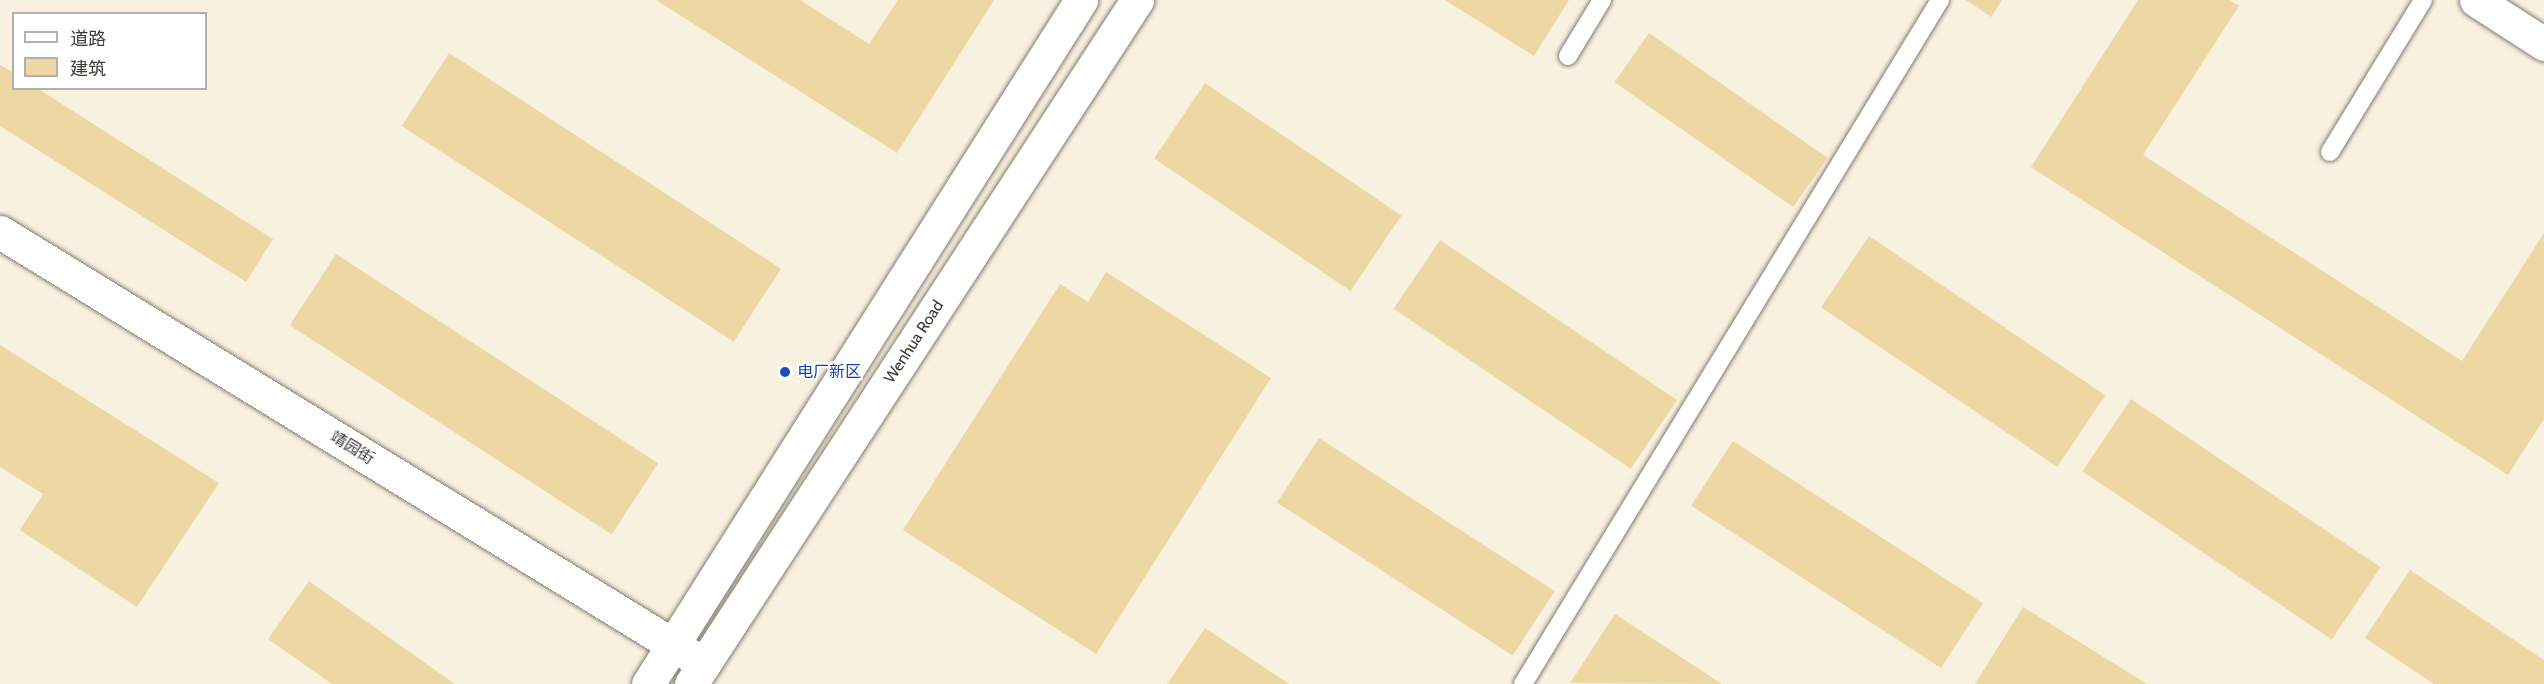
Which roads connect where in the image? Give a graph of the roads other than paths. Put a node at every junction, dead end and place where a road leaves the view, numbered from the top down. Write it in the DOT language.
graph roads {
  1 [pos="1081,0"];
  2 [pos="1137,0"];
  3 [pos="1602,0"];
  4 [pos="1940,0"];
  5 [pos="2423,0"];
  6 [pos="2475,0"];
  7 [pos="2544,44"];
  8 [pos="1568,56"];
  9 [pos="2330,152"];
  10 [pos="0,232"];
  11 [pos="673,645"];
  12 [pos="698,674"];
  13 [pos="648,684"];
  14 [pos="1523,684"];
  1 -- 11 [label="main road"];
  2 -- 12 [label="main road, Wenhua Road"];
  3 -- 8 [label="lane"];
  4 -- 14 [label="lane"];
  5 -- 9 [label="lane"];
  6 -- 7 [label="main road"];
  10 -- 11 [label="main road, 靖园街"];
  11 -- 12 [label="main road, 靖园街"];
  11 -- 13 [label="main road"];
}
